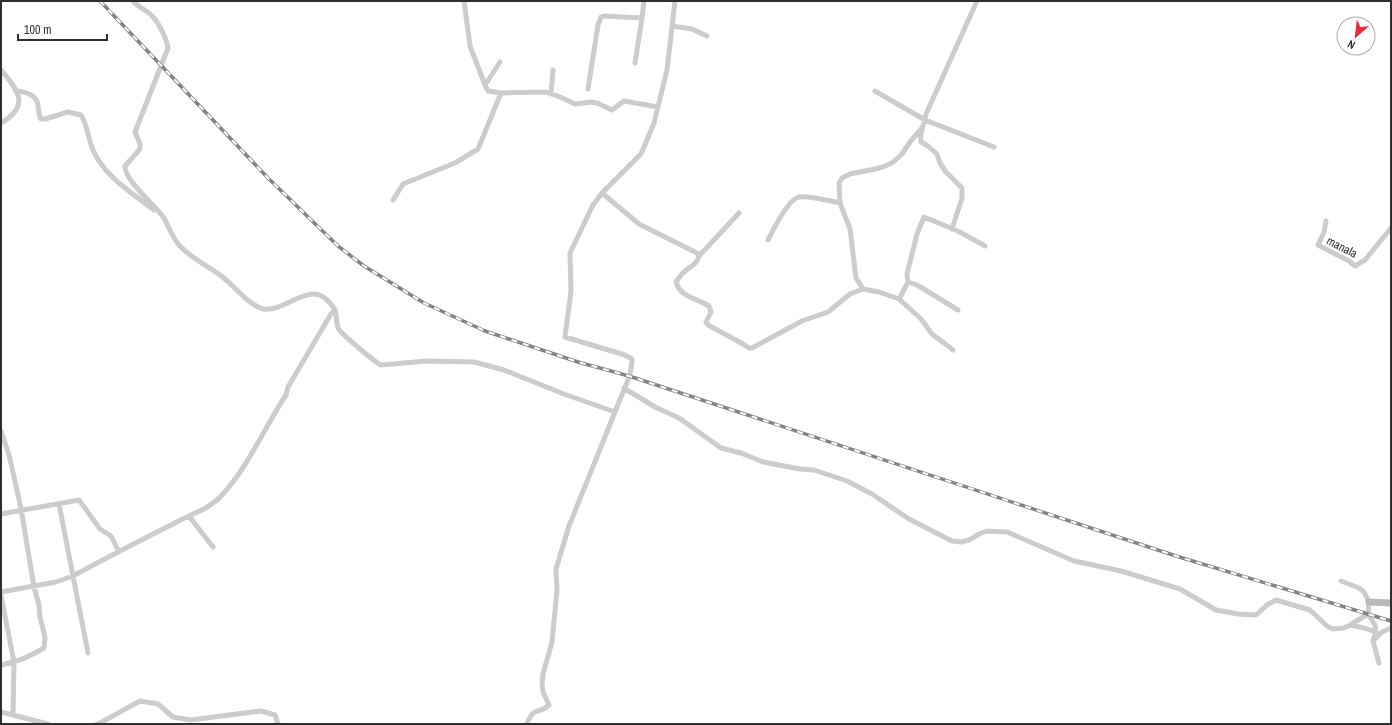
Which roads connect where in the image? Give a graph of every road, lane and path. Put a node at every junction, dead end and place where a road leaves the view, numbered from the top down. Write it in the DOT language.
graph roads {
  1 [pos="133,1"];
  2 [pos="464,1"];
  3 [pos="644,1"];
  4 [pos="675,1"];
  5 [pos="977,1"];
  6 [pos="642,18"];
  7 [pos="672,26"];
  8 [pos="707,36"];
  9 [pos="500,62"];
  10 [pos="635,63"];
  11 [pos="1,70"];
  12 [pos="553,70"];
  13 [pos="485,85"];
  14 [pos="588,89"];
  15 [pos="17,91"];
  16 [pos="875,91"];
  17 [pos="501,93"];
  18 [pos="551,94"];
  19 [pos="658,107"];
  20 [pos="925,120"];
  21 [pos="1,123"];
  22 [pos="924,126"];
  23 [pos="994,147"];
  24 [pos="602,193"];
  25 [pos="393,200"];
  26 [pos="840,203"];
  27 [pos="152,209"];
  28 [pos="160,213"];
  29 [pos="739,213"];
  30 [pos="164,218"];
  31 [pos="1326,221"];
  32 [pos="1391,228"];
  33 [pos="952,229"];
  34 [pos="768,240"];
  35 [pos="985,246"];
  36 [pos="699,256"];
  37 [pos="908,282"];
  38 [pos="863,289"];
  39 [pos="899,299"];
  40 [pos="335,310"];
  41 [pos="958,310"];
  42 [pos="953,350"];
  43 [pos="624,388"];
  44 [pos="615,412"];
  45 [pos="1,431"];
  46 [pos="59,504"];
  47 [pos="21,510"];
  48 [pos="1,514"];
  49 [pos="189,516"];
  50 [pos="213,547"];
  51 [pos="119,552"];
  52 [pos="73,576"];
  53 [pos="1340,581"];
  54 [pos="34,586"];
  55 [pos="1,592"];
  56 [pos="1,596"];
  57 [pos="1369,602"];
  58 [pos="1391,603"];
  59 [pos="1368,614"];
  60 [pos="1350,625"];
  61 [pos="1391,628"];
  62 [pos="1376,632"];
  63 [pos="1373,641"];
  64 [pos="88,653"];
  65 [pos="14,662"];
  66 [pos="1379,663"];
  67 [pos="1,666"];
  68 [pos="1,712"];
  69 [pos="13,714"];
  70 [pos="48,724"];
  71 [pos="97,724"];
  72 [pos="278,724"];
  73 [pos="527,724"];
  1 -- 28 [label="street"];
  2 -- 13 [label="street"];
  3 -- 6 [label="street"];
  4 -- 7 [label="street"];
  5 -- 20 [label="street"];
  6 -- 10 [label="street"];
  6 -- 14 [label="street"];
  7 -- 8 [label="street"];
  7 -- 19 [label="street"];
  9 -- 13 [label="street"];
  11 -- 15 [label="street"];
  12 -- 18 [label="street"];
  13 -- 17 [label="street"];
  15 -- 21 [label="street"];
  15 -- 27 [label="street"];
  16 -- 20 [label="street"];
  17 -- 18 [label="street"];
  17 -- 25 [label="street"];
  18 -- 19 [label="street"];
  19 -- 24 [label="street"];
  20 -- 22 [label="street"];
  20 -- 23 [label="street"];
  22 -- 26 [label="street"];
  22 -- 33 [label="street"];
  24 -- 36 [label="street"];
  24 -- 43 [label="street"];
  26 -- 34 [label="street"];
  26 -- 38 [label="street"];
  27 -- 28 [label="street"];
  27 -- 30 [label="street"];
  28 -- 30 [label="street"];
  29 -- 36 [label="street"];
  30 -- 40 [label="street"];
  31 -- 32 [label="street, manala"];
  33 -- 35 [label="street"];
  33 -- 37 [label="street"];
  36 -- 38 [label="street"];
  37 -- 39 [label="street"];
  37 -- 41 [label="street"];
  38 -- 39 [label="street"];
  39 -- 42 [label="street"];
  40 -- 44 [label="street"];
  40 -- 49 [label="street"];
  43 -- 44 [label="street"];
  43 -- 60 [label="street"];
  44 -- 73 [label="street"];
  45 -- 47 [label="street"];
  46 -- 47 [label="street"];
  46 -- 51 [label="street"];
  46 -- 52 [label="street"];
  47 -- 48 [label="street"];
  47 -- 54 [label="street"];
  49 -- 50 [label="street"];
  49 -- 51 [label="street"];
  51 -- 52 [label="street"];
  52 -- 54 [label="street"];
  52 -- 64 [label="street"];
  53 -- 57 [label="street"];
  54 -- 55 [label="street"];
  54 -- 65 [label="street"];
  56 -- 65 [label="street"];
  57 -- 58 [label="main road"];
  57 -- 59 [label="street"];
  59 -- 60 [label="street"];
  59 -- 62 [label="street"];
  60 -- 62 [label="street"];
  61 -- 63 [label="street"];
  62 -- 63 [label="street"];
  63 -- 66 [label="street"];
  65 -- 67 [label="street"];
  65 -- 69 [label="street"];
  68 -- 69 [label="street"];
  69 -- 70 [label="street"];
  71 -- 72 [label="street"];
}
